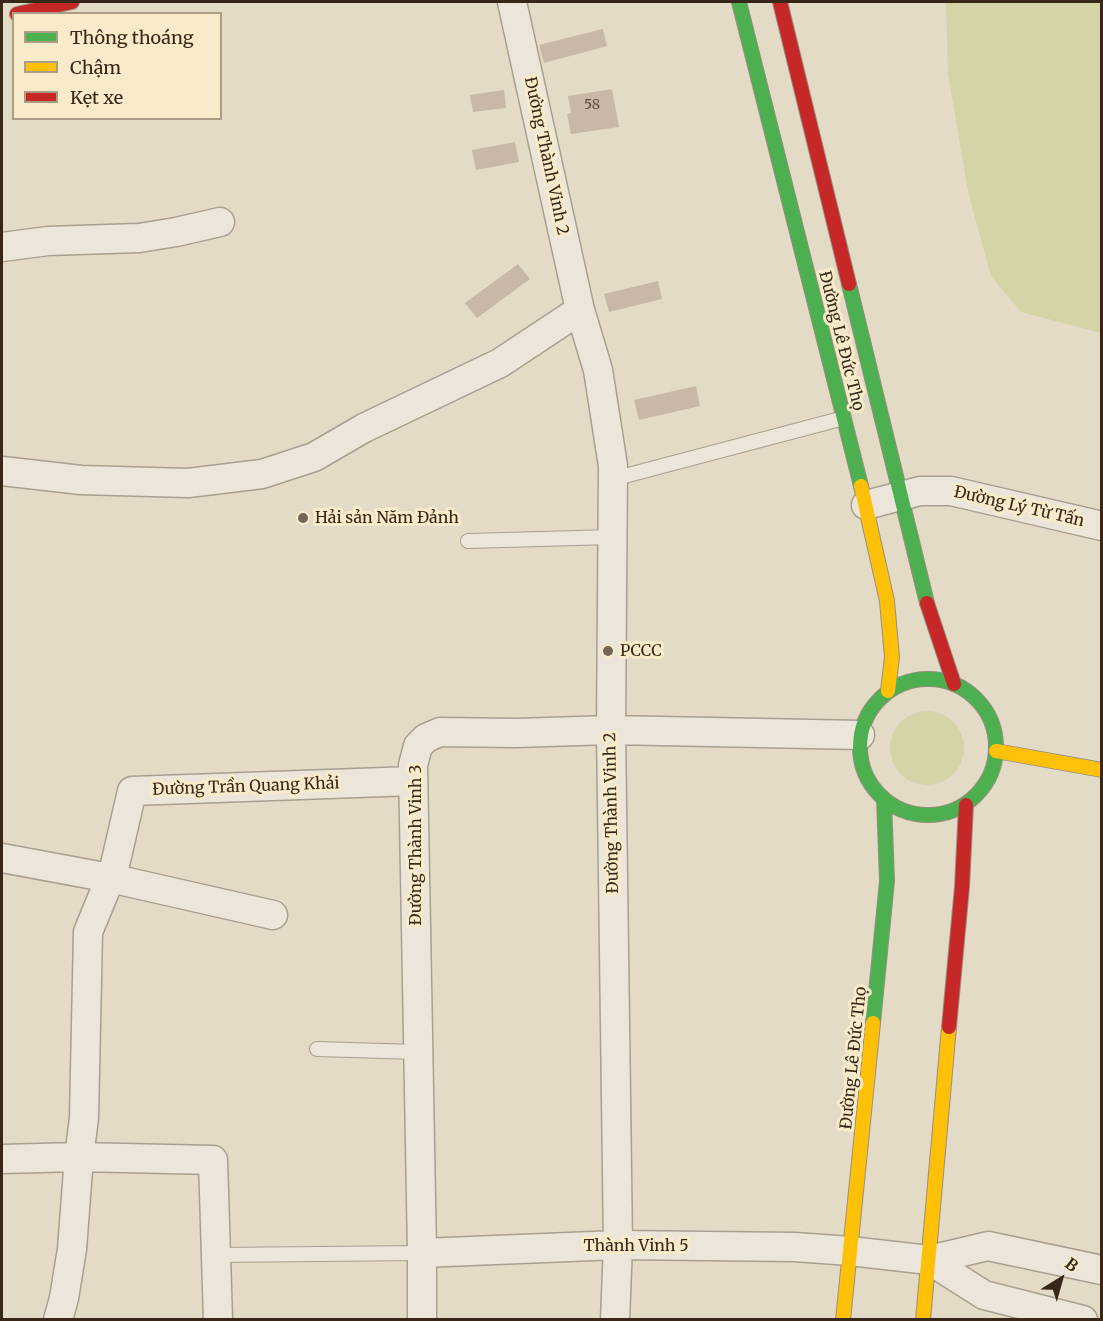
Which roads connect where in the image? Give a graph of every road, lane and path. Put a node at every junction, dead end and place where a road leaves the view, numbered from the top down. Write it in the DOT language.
graph roads {
  1 [pos="72,2"];
  2 [pos="512,2"];
  3 [pos="739,2"];
  4 [pos="780,2"];
  5 [pos="24,12"];
  6 [pos="220,222"];
  7 [pos="2,247"];
  8 [pos="580,310"];
  9 [pos="844,418"];
  10 [pos="2,471"];
  11 [pos="613,479"];
  12 [pos="901,496"];
  13 [pos="866,505"];
  14 [pos="1101,526"];
  15 [pos="613,537"];
  16 [pos="468,542"];
  17 [pos="954,684"];
  18 [pos="888,691"];
  19 [pos="611,730"];
  20 [pos="860,735"];
  21 [pos="996,750"];
  22 [pos="1101,770"];
  23 [pos="414,782"];
  24 [pos="884,799"];
  25 [pos="966,805"];
  26 [pos="2,858"];
  27 [pos="110,878"];
  28 [pos="273,915"];
  29 [pos="317,1049"];
  30 [pos="418,1052"];
  31 [pos="79,1157"];
  32 [pos="2,1159"];
  33 [pos="618,1245"];
  34 [pos="850,1251"];
  35 [pos="422,1253"];
  36 [pos="216,1255"];
  37 [pos="930,1260"];
  38 [pos="1101,1270"];
  39 [pos="58,1320"];
  40 [pos="218,1320"];
  41 [pos="422,1320"];
  42 [pos="615,1320"];
  43 [pos="843,1320"];
  44 [pos="923,1320"];
  45 [pos="1083,1320"];
  1 -- 5 [label="main road"];
  2 -- 8 [label="street, Đường Thành Vinh 2"];
  3 -- 9 [label="main road, Đường Lê Đức Thọ"];
  4 -- 12 [label="main road, Đường Lê Đức Thọ"];
  6 -- 7 [label="street"];
  8 -- 10 [label="street"];
  8 -- 11 [label="street, Đường Thành Vinh 2"];
  9 -- 11 [label="lane"];
  9 -- 13 [label="main road, Đường Lê Đức Thọ"];
  11 -- 15 [label="street, Đường Thành Vinh 2"];
  12 -- 13 [label="street, Đường Lý Từ Tấn"];
  12 -- 14 [label="street, Đường Lý Từ Tấn"];
  12 -- 17 [label="main road, Đường Lê Đức Thọ"];
  13 -- 18 [label="main road, Đường Lê Đức Thọ"];
  15 -- 16 [label="lane"];
  15 -- 19 [label="street, Đường Thành Vinh 2"];
  17 -- 18 [label="main road"];
  17 -- 21 [label="main road"];
  18 -- 20 [label="main road"];
  19 -- 20 [label="street, Đường Thành Vinh 3"];
  19 -- 23 [label="street, Đường Thành Vinh 3"];
  19 -- 33 [label="street, Đường Thành Vinh 2"];
  20 -- 24 [label="main road"];
  21 -- 22 [label="main road"];
  21 -- 25 [label="main road"];
  23 -- 27 [label="street, Đường Trần Quang Khải"];
  23 -- 30 [label="street, Đường Thành Vinh 3"];
  24 -- 25 [label="main road"];
  24 -- 34 [label="main road, Đường Lê Đức Thọ"];
  25 -- 37 [label="main road"];
  26 -- 27 [label="street"];
  27 -- 28 [label="street"];
  27 -- 31 [label="street, Đường Trần Quang Khải"];
  29 -- 30 [label="lane"];
  30 -- 35 [label="street, Đường Thành Vinh 3"];
  31 -- 32 [label="street"];
  31 -- 36 [label="street"];
  31 -- 39 [label="street, Đường Trần Quang Khải"];
  33 -- 34 [label="street, Thành Vinh 5"];
  33 -- 35 [label="street, Thành Vinh 5"];
  33 -- 42 [label="street, Đường Thành Vinh 2"];
  34 -- 37 [label="street, Thành Vinh 5"];
  34 -- 43 [label="main road, Đường Lê Đức Thọ"];
  35 -- 36 [label="lane"];
  35 -- 41 [label="street, Đường Thành Vinh 3"];
  36 -- 40 [label="street"];
  37 -- 38 [label="street"];
  37 -- 44 [label="main road"];
  37 -- 45 [label="street"];
}
